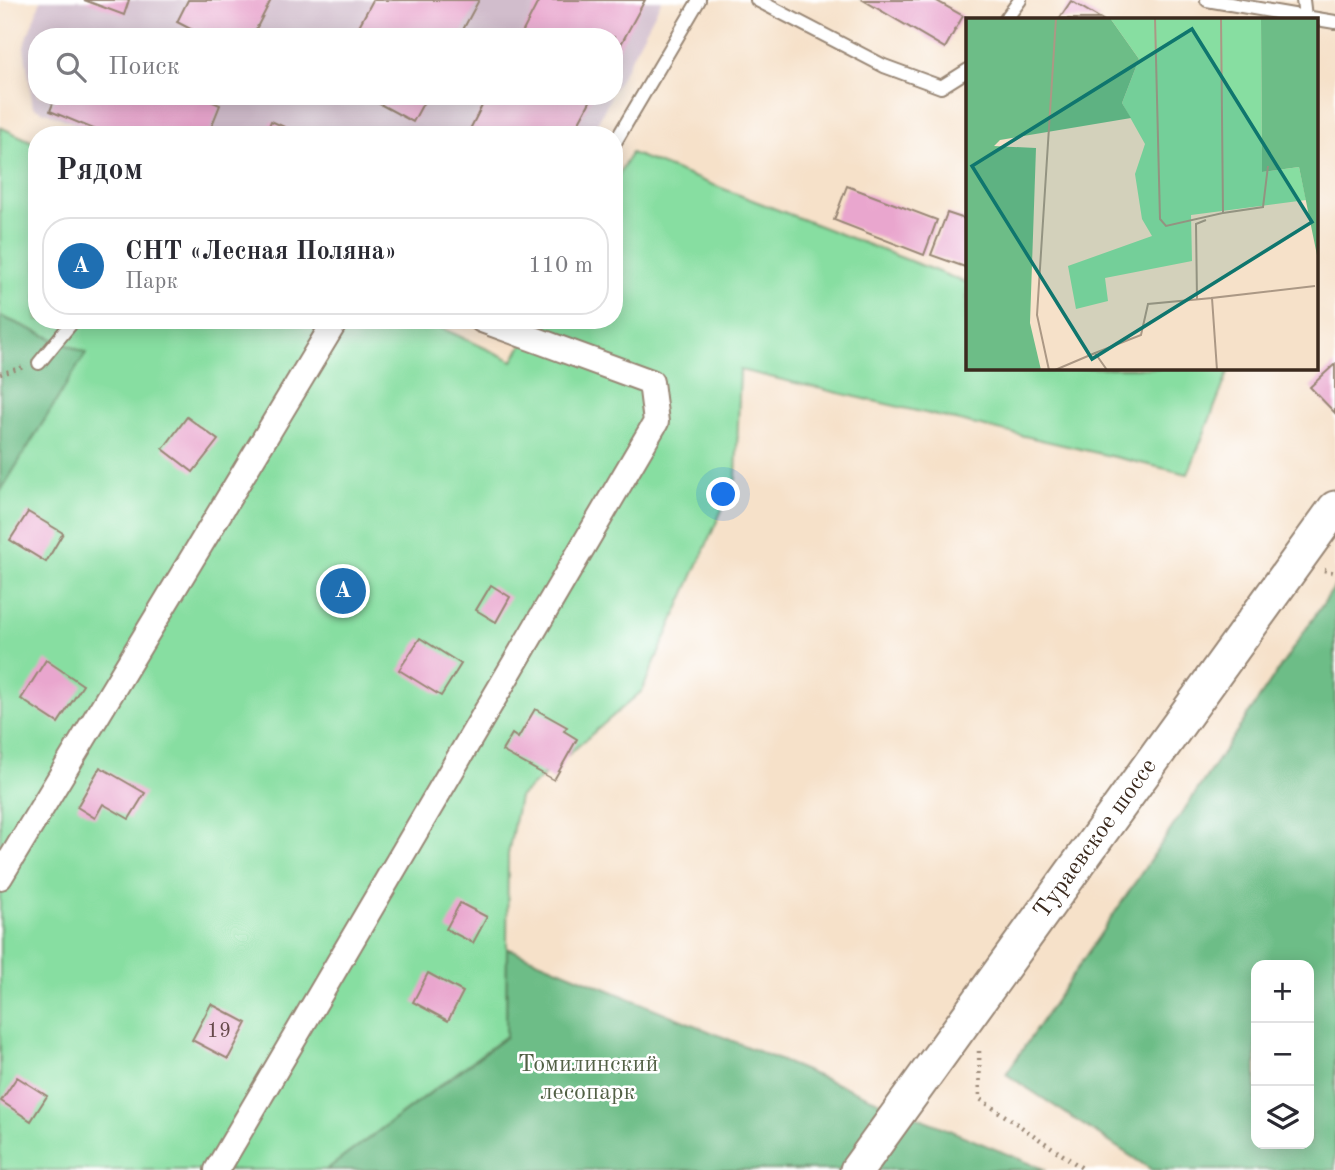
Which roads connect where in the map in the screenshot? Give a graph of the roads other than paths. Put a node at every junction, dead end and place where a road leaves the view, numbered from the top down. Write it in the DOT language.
graph roads {
  1 [pos="699,0"];
  2 [pos="757,0"];
  3 [pos="1020,0"];
  4 [pos="1207,0"];
  5 [pos="1303,0"];
  6 [pos="1305,17"];
  7 [pos="1007,18"];
  8 [pos="1311,18"];
  9 [pos="966,71"];
  10 [pos="623,129"];
  11 [pos="67,329"];
  12 [pos="330,329"];
  13 [pos="507,329"];
  14 [pos="39,363"];
  15 [pos="1335,508"];
  16 [pos="0,877"];
  17 [pos="217,1170"];
  18 [pos="857,1170"];
  1 -- 10 [label="lane"];
  2 -- 9 [label="lane"];
  3 -- 7 [label="lane"];
  4 -- 6 [label="lane"];
  5 -- 6 [label="lane"];
  6 -- 8 [label="lane"];
  11 -- 14 [label="lane"];
  12 -- 16 [label="street"];
  13 -- 17 [label="street"];
  15 -- 18 [label="main road, Тураевское шоссе"];
}
